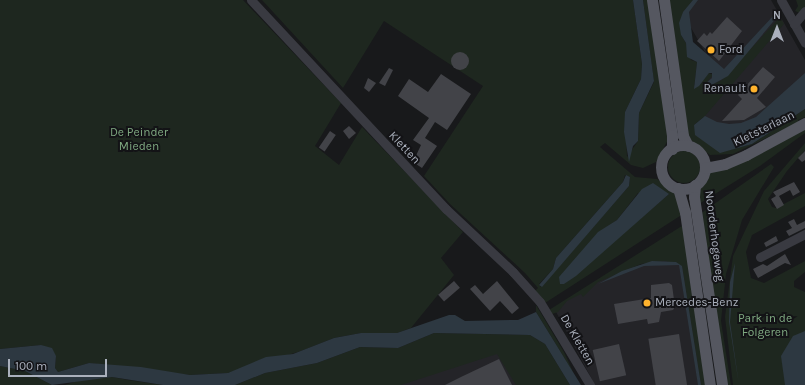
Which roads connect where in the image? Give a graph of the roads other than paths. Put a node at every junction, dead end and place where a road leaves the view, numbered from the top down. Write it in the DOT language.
graph roads {
  1 [pos="250,0"];
  2 [pos="652,0"];
  3 [pos="664,0"];
  4 [pos="781,0"];
  5 [pos="805,12"];
  6 [pos="794,24"];
  7 [pos="805,43"];
  8 [pos="805,123"];
  9 [pos="688,146"];
  10 [pos="672,148"];
  11 [pos="705,164"];
  12 [pos="695,186"];
  13 [pos="678,188"];
  14 [pos="805,234"];
  15 [pos="760,257"];
  16 [pos="544,308"];
  17 [pos="590,385"];
  18 [pos="710,385"];
  19 [pos="722,385"];
  1 -- 16 [label="street, Kletten"];
  2 -- 10 [label="main road"];
  3 -- 9 [label="main road"];
  4 -- 6 [label="street"];
  5 -- 6 [label="street"];
  6 -- 7 [label="street"];
  8 -- 11 [label="main road, Kletsterlaan"];
  9 -- 10 [label="main road"];
  9 -- 11 [label="main road"];
  10 -- 13 [label="main road"];
  11 -- 12 [label="main road"];
  12 -- 13 [label="main road"];
  12 -- 19 [label="main road, Noorderhogeweg"];
  13 -- 18 [label="main road, Noorderhogeweg"];
  14 -- 15 [label="street"];
  16 -- 17 [label="street, De Kletten"];
}
